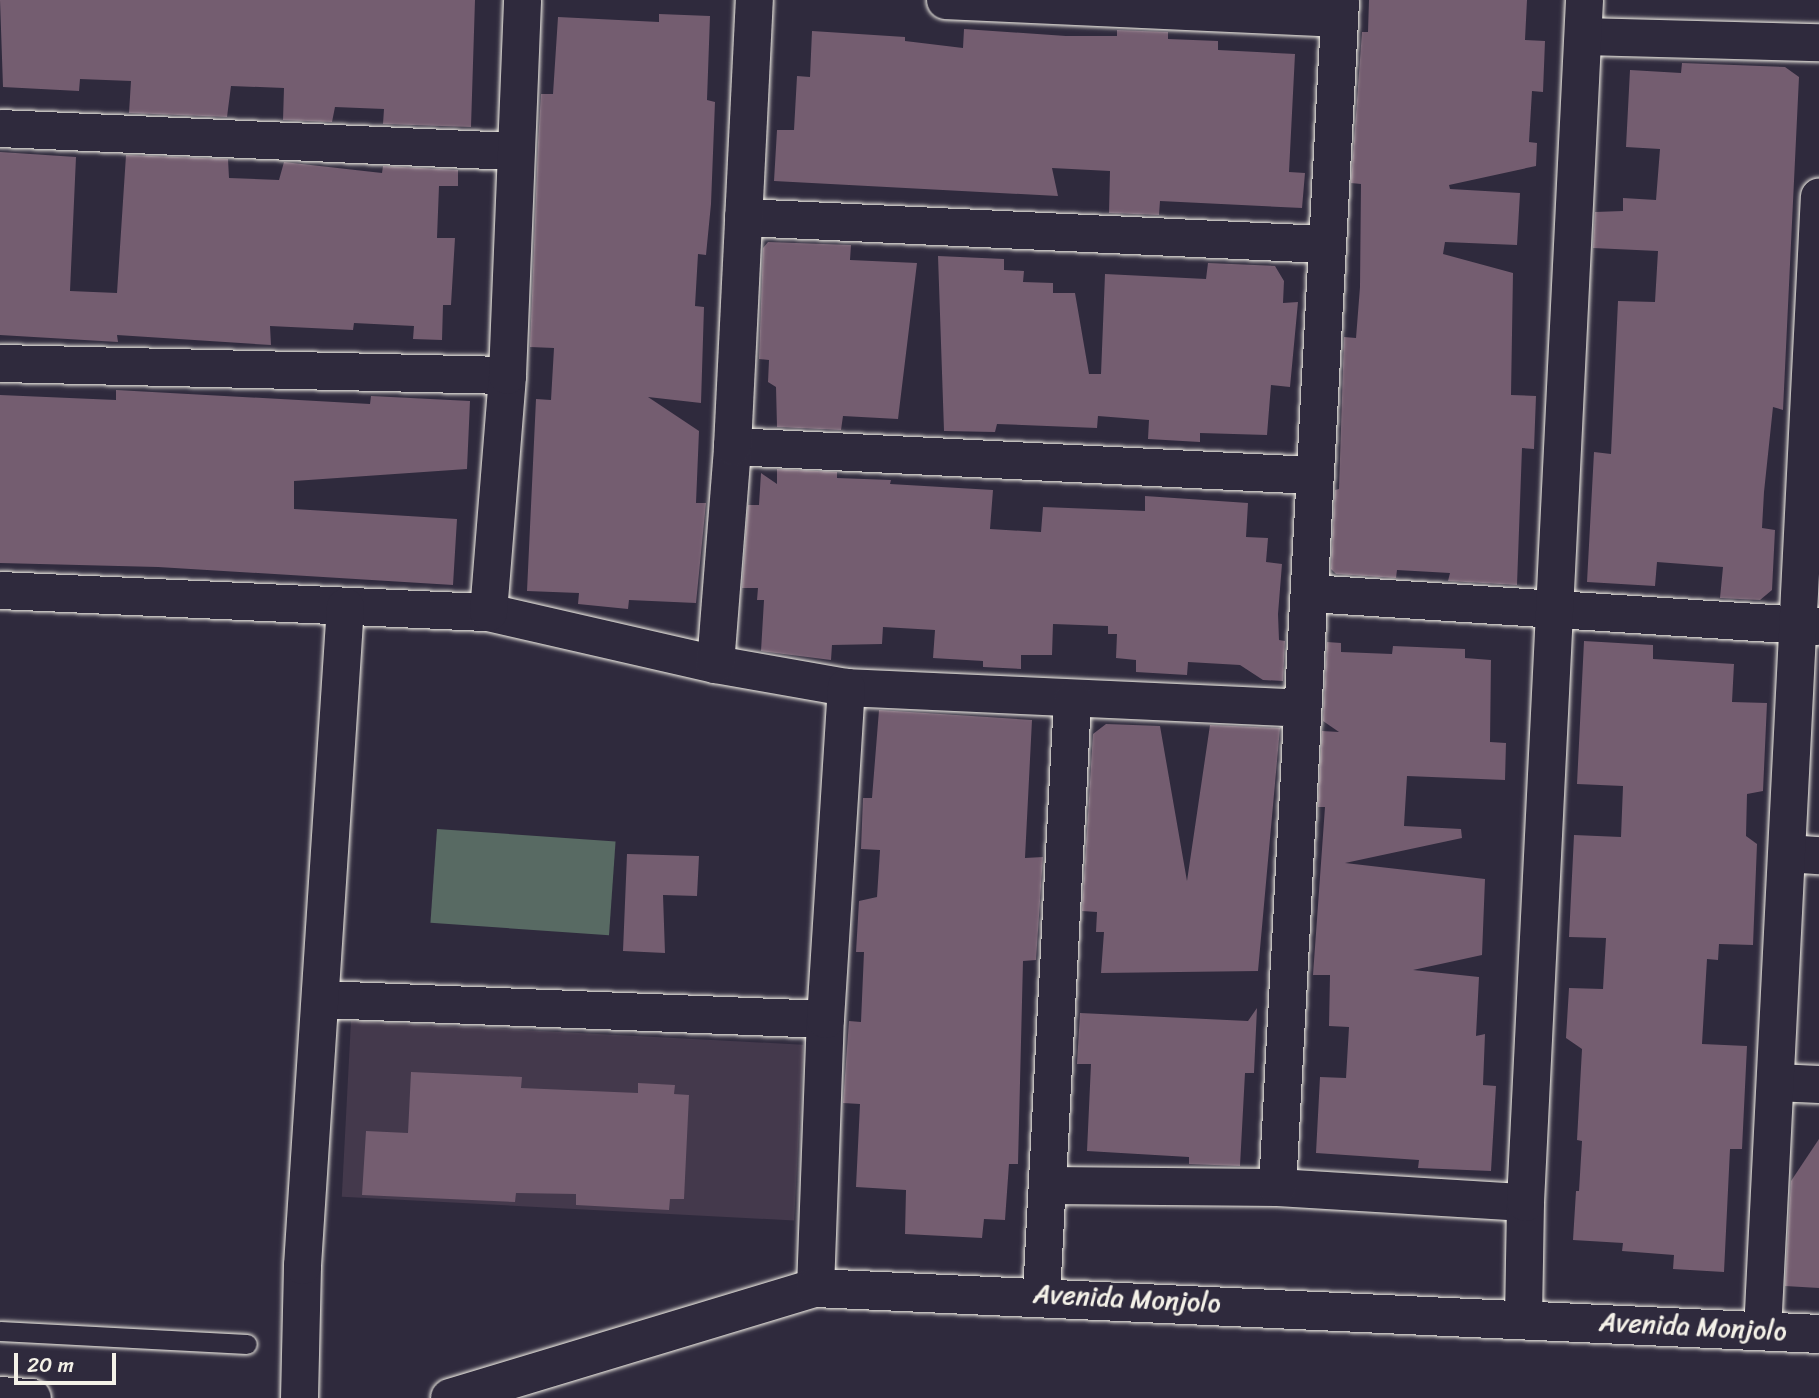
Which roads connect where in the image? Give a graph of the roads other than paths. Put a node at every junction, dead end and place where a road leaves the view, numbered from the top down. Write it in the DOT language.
graph roads {
  1 [pos="522,0"];
  2 [pos="754,0"];
  3 [pos="945,0"];
  4 [pos="1339,9"];
  5 [pos="1584,18"];
  6 [pos="1819,42"];
  7 [pos="0,128"];
  8 [pos="513,151"];
  9 [pos="1819,196"];
  10 [pos="743,217"];
  11 [pos="1325,244"];
  12 [pos="0,363"];
  13 [pos="507,375"];
  14 [pos="732,446"];
  15 [pos="1313,475"];
  16 [pos="0,590"];
  17 [pos="1310,593"];
  18 [pos="345,606"];
  19 [pos="488,612"];
  20 [pos="1554,612"];
  21 [pos="1807,625"];
  22 [pos="715,663"];
  23 [pos="846,687"];
  24 [pos="1072,700"];
  25 [pos="1301,708"];
  26 [pos="1803,854"];
  27 [pos="321,999"];
  28 [pos="825,1019"];
  29 [pos="1775,1082"];
  30 [pos="1819,1084"];
  31 [pos="1048,1185"];
  32 [pos="1278,1187"];
  33 [pos="1525,1202"];
  34 [pos="815,1288"];
  35 [pos="1041,1295"];
  36 [pos="1523,1318"];
  37 [pos="0,1331"];
  38 [pos="1762,1331"];
  39 [pos="1819,1334"];
  40 [pos="247,1344"];
  41 [pos="0,1396"];
  42 [pos="32,1398"];
  43 [pos="299,1398"];
  44 [pos="450,1398"];
  1 -- 8 [label="street"];
  2 -- 10 [label="street"];
  3 -- 4 [label="street"];
  4 -- 11 [label="street"];
  5 -- 6 [label="street"];
  5 -- 20 [label="street"];
  7 -- 8 [label="street"];
  8 -- 13 [label="street"];
  9 -- 21 [label="street"];
  10 -- 11 [label="street"];
  10 -- 14 [label="street"];
  11 -- 15 [label="street"];
  12 -- 13 [label="street"];
  13 -- 19 [label="street"];
  14 -- 15 [label="street"];
  14 -- 22 [label="street"];
  15 -- 17 [label="street"];
  16 -- 18 [label="street"];
  17 -- 20 [label="street"];
  17 -- 25 [label="street"];
  18 -- 19 [label="street"];
  18 -- 27 [label="street"];
  19 -- 22 [label="street"];
  20 -- 21 [label="street"];
  20 -- 33 [label="street"];
  21 -- 26 [label="street"];
  22 -- 23 [label="street"];
  23 -- 24 [label="street"];
  23 -- 28 [label="street"];
  24 -- 25 [label="street"];
  24 -- 31 [label="street"];
  25 -- 32 [label="street"];
  26 -- 29 [label="street"];
  27 -- 28 [label="street"];
  27 -- 43 [label="street"];
  28 -- 34 [label="street"];
  29 -- 30 [label="street"];
  29 -- 38 [label="street"];
  31 -- 32 [label="street"];
  31 -- 35 [label="street"];
  32 -- 33 [label="street"];
  33 -- 36 [label="street"];
  34 -- 35 [label="street, Avenida Monjolo"];
  34 -- 44 [label="street, Avenida Monjolo"];
  35 -- 36 [label="street, Avenida Monjolo"];
  36 -- 38 [label="street, Avenida Monjolo"];
  37 -- 40 [label="lane"];
  38 -- 39 [label="street, Avenida Monjolo"];
  41 -- 42 [label="street"];
}
